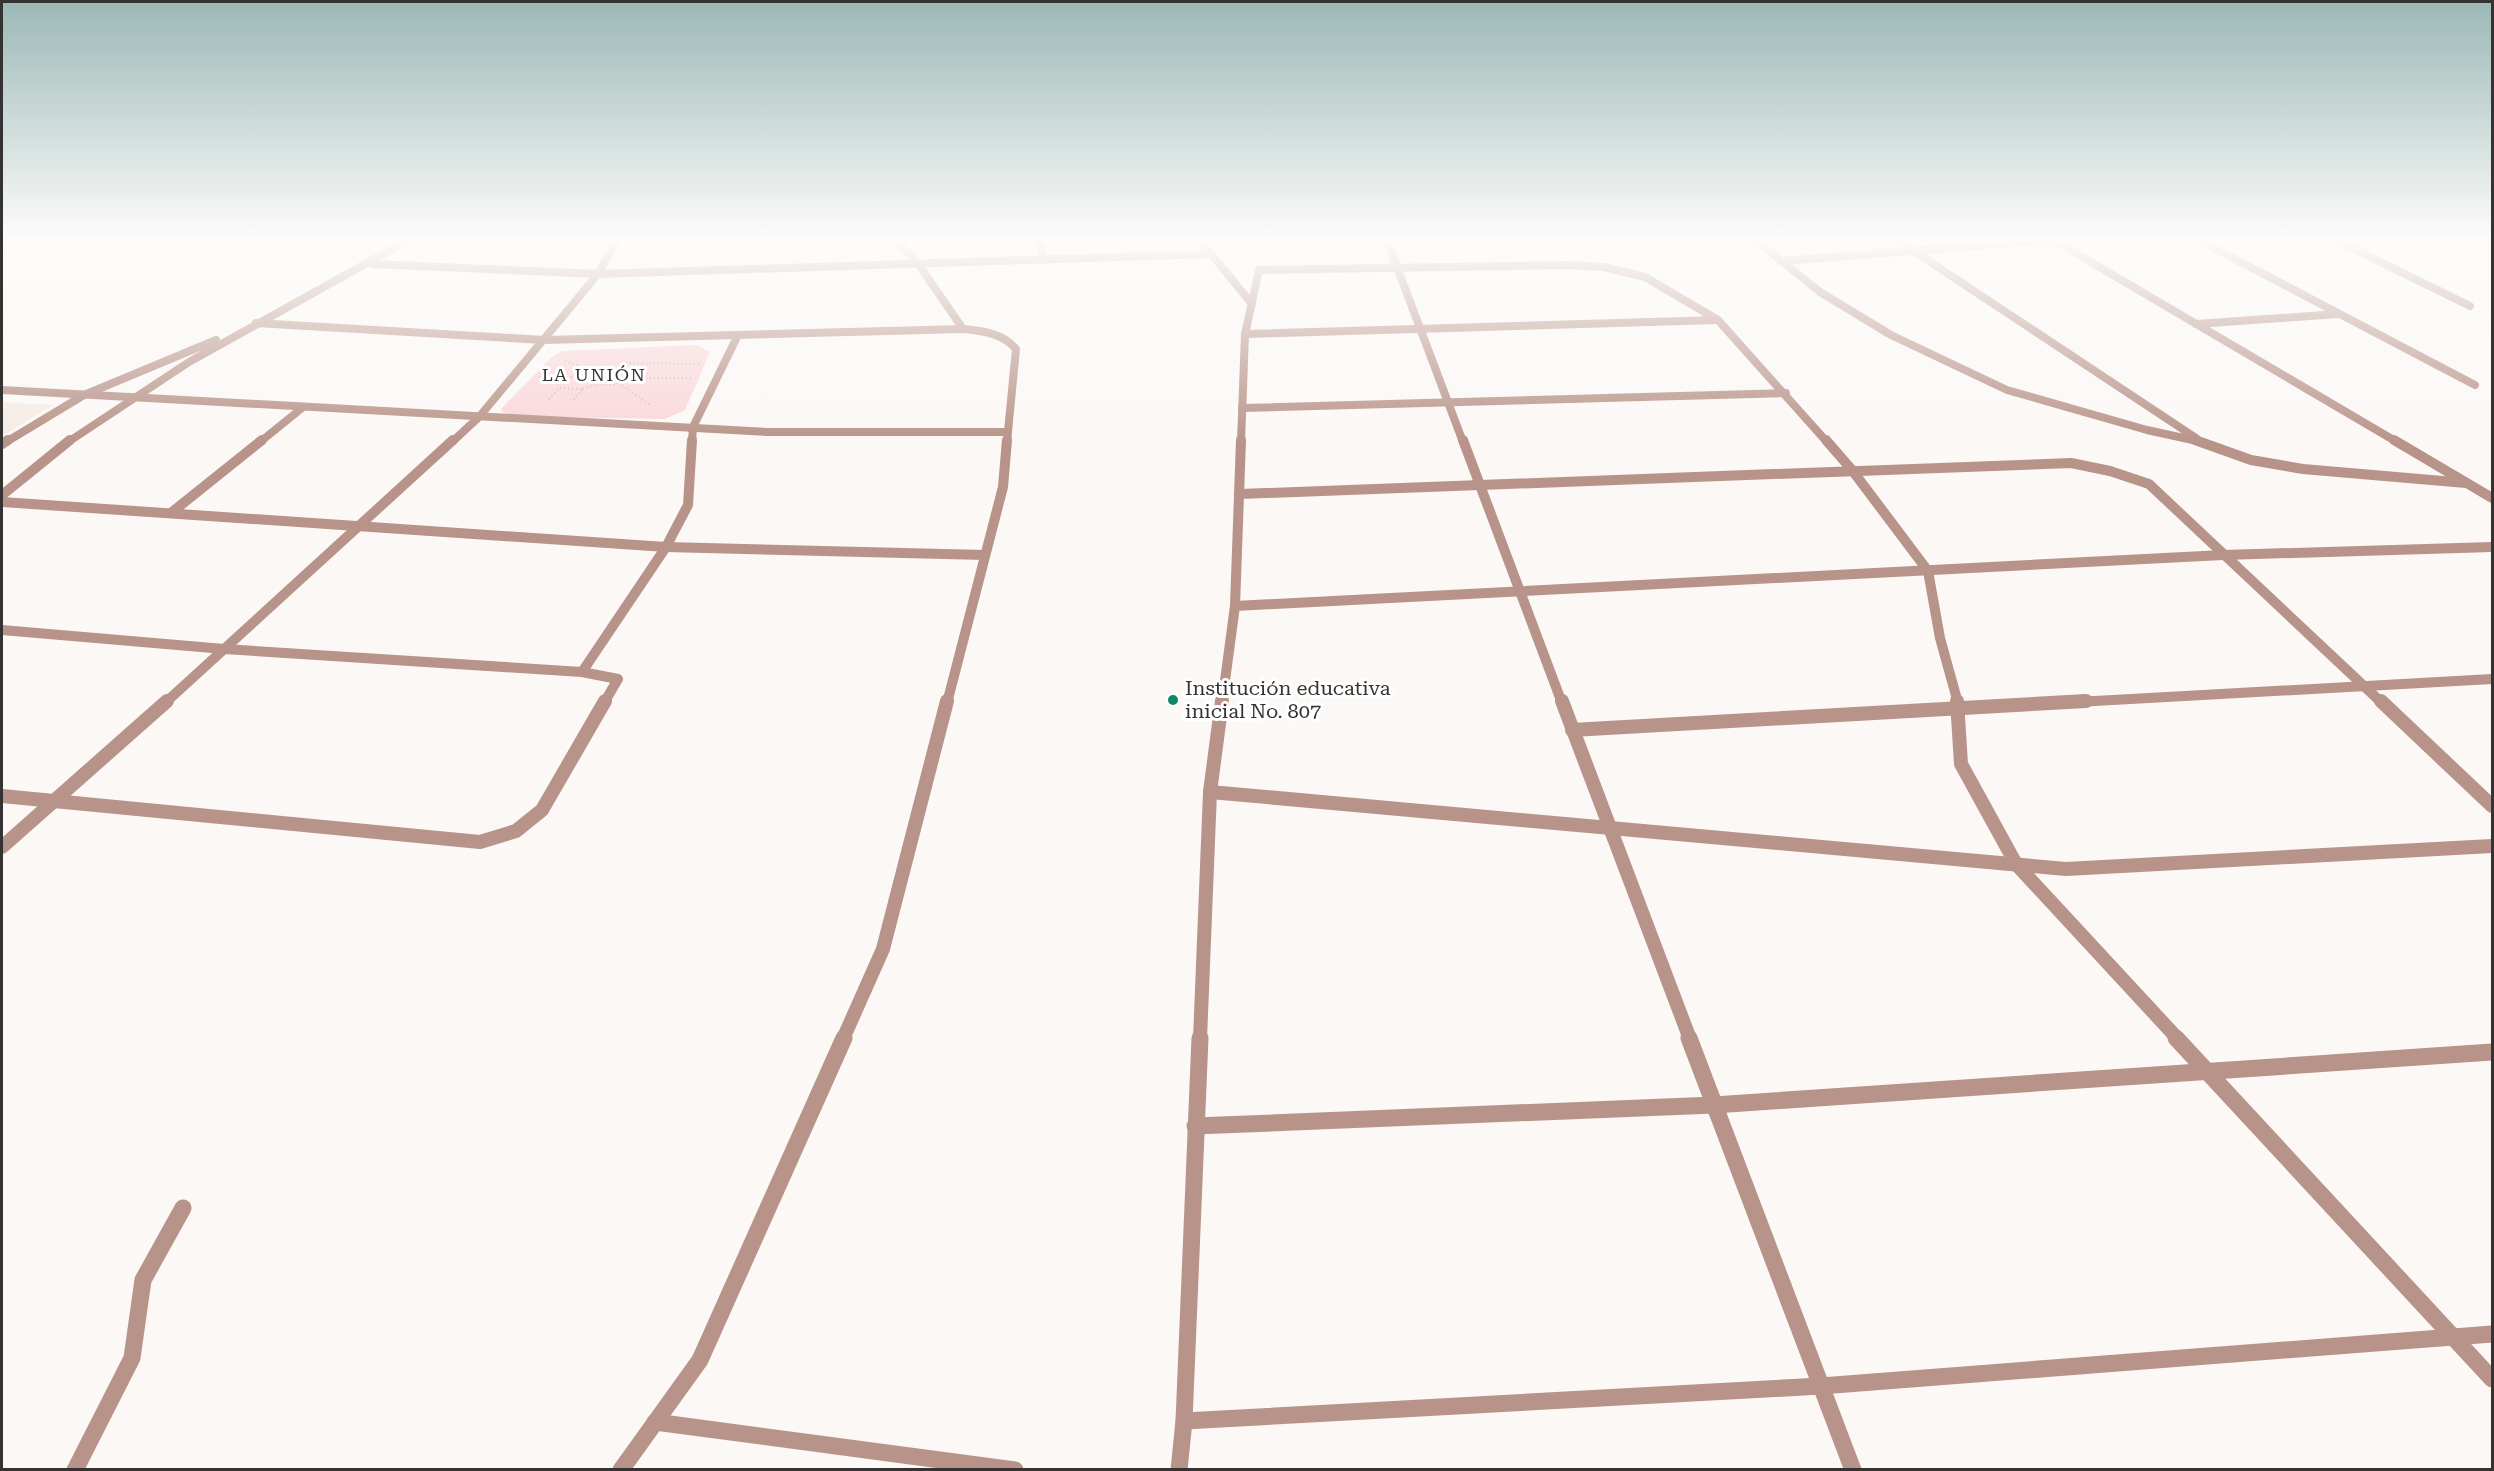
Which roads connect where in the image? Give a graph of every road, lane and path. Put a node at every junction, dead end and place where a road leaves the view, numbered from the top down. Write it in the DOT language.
graph roads {
  1 [pos="288,307"];
  2 [pos="571,307"];
  3 [pos="948,307"];
  4 [pos="1250,307"];
  5 [pos="1412,307"];
  6 [pos="1695,307"];
  7 [pos="1844,307"];
  8 [pos="1996,307"];
  9 [pos="2166,307"];
  10 [pos="2325,307"];
  11 [pos="2339,314"];
  12 [pos="1718,320"];
  13 [pos="256,323"];
  14 [pos="2196,324"];
  15 [pos="963,329"];
  16 [pos="1420,329"];
  17 [pos="1245,334"];
  18 [pos="737,337"];
  19 [pos="544,340"];
  20 [pos="556,357"];
  21 [pos="703,359"];
  22 [pos="626,363"];
  23 [pos="700,364"];
  24 [pos="544,370"];
  25 [pos="601,374"];
  26 [pos="596,377"];
  27 [pos="626,378"];
  28 [pos="693,378"];
  29 [pos="596,384"];
  30 [pos="2475,384"];
  31 [pos="688,387"];
  32 [pos="583,389"];
  33 [pos="2,390"];
  34 [pos="1786,393"];
  35 [pos="84,395"];
  36 [pos="131,398"];
  37 [pos="557,399"];
  38 [pos="566,399"];
  39 [pos="1448,402"];
  40 [pos="302,408"];
  41 [pos="1242,408"];
  42 [pos="479,417"];
  43 [pos="693,427"];
  44 [pos="1007,432"];
  45 [pos="2202,442"];
  46 [pos="2,444"];
  47 [pos="1852,470"];
  48 [pos="2466,483"];
  49 [pos="1480,487"];
  50 [pos="1240,494"];
  51 [pos="2,495"];
  52 [pos="2493,498"];
  53 [pos="2,502"];
  54 [pos="171,513"];
  55 [pos="361,526"];
  56 [pos="666,547"];
  57 [pos="2493,547"];
  58 [pos="986,555"];
  59 [pos="2223,555"];
  60 [pos="1928,571"];
  61 [pos="1520,592"];
  62 [pos="1235,606"];
  63 [pos="2,630"];
  64 [pos="224,649"];
  65 [pos="582,672"];
  66 [pos="2493,679"];
  67 [pos="2363,686"];
  68 [pos="1959,708"];
  69 [pos="1572,730"];
  70 [pos="1210,792"];
  71 [pos="2,796"];
  72 [pos="55,800"];
  73 [pos="2493,806"];
  74 [pos="1610,828"];
  75 [pos="2493,846"];
  76 [pos="2,847"];
  77 [pos="2016,864"];
  78 [pos="2493,1052"];
  79 [pos="2209,1072"];
  80 [pos="1714,1105"];
  81 [pos="1195,1126"];
  82 [pos="183,1208"];
  83 [pos="2493,1334"];
  84 [pos="2454,1337"];
  85 [pos="2493,1379"];
  86 [pos="1821,1386"];
  87 [pos="1184,1420"];
  88 [pos="655,1422"];
  89 [pos="75,1470"];
  90 [pos="621,1470"];
  91 [pos="1015,1470"];
  92 [pos="1179,1470"];
  93 [pos="1853,1470"];
  1 -- 13 [label="street"];
  2 -- 19 [label="street"];
  3 -- 15 [label="street"];
  4 -- 17 [label="street"];
  5 -- 16 [label="street"];
  6 -- 12 [label="street"];
  7 -- 45 [label="street"];
  8 -- 45 [label="street"];
  9 -- 14 [label="street"];
  10 -- 11 [label="street"];
  11 -- 14 [label="street"];
  11 -- 30 [label="street"];
  12 -- 16 [label="street"];
  12 -- 34 [label="street"];
  13 -- 19 [label="street"];
  13 -- 35 [label="street"];
  13 -- 36 [label="street"];
  14 -- 48 [label="street"];
  15 -- 18 [label="street"];
  15 -- 44 [label="street"];
  16 -- 17 [label="street"];
  16 -- 39 [label="street"];
  17 -- 41 [label="street"];
  18 -- 19 [label="street"];
  18 -- 43 [label="street"];
  19 -- 42 [label="street"];
  20 -- 25 [label="path"];
  21 -- 23 [label="path"];
  22 -- 23 [label="path"];
  23 -- 28 [label="path"];
  24 -- 26 [label="path"];
  25 -- 26 [label="path"];
  25 -- 27 [label="path"];
  26 -- 29 [label="path"];
  27 -- 28 [label="path"];
  27 -- 29 [label="path"];
  28 -- 31 [label="path"];
  29 -- 32 [label="path"];
  32 -- 37 [label="path"];
  32 -- 38 [label="path"];
  33 -- 35 [label="street"];
  34 -- 39 [label="street"];
  34 -- 47 [label="street"];
  35 -- 36 [label="street"];
  35 -- 46 [label="street"];
  36 -- 40 [label="street"];
  36 -- 51 [label="street"];
  39 -- 41 [label="street"];
  39 -- 49 [label="street"];
  40 -- 42 [label="street"];
  40 -- 54 [label="street"];
  41 -- 50 [label="street"];
  42 -- 43 [label="street"];
  42 -- 55 [label="street"];
  43 -- 44 [label="street"];
  43 -- 56 [label="street"];
  44 -- 58 [label="street"];
  45 -- 48 [label="street"];
  47 -- 49 [label="street"];
  47 -- 59 [label="street"];
  47 -- 60 [label="street"];
  48 -- 52 [label="street"];
  49 -- 50 [label="street"];
  49 -- 61 [label="street"];
  50 -- 62 [label="street"];
  53 -- 54 [label="street"];
  54 -- 55 [label="street"];
  55 -- 56 [label="street"];
  55 -- 64 [label="street"];
  56 -- 58 [label="street"];
  56 -- 65 [label="street"];
  57 -- 59 [label="street"];
  58 -- 88 [label="street"];
  59 -- 60 [label="street"];
  59 -- 67 [label="street"];
  60 -- 61 [label="street"];
  60 -- 68 [label="street"];
  61 -- 62 [label="street"];
  61 -- 69 [label="street"];
  62 -- 70 [label="street"];
  63 -- 64 [label="street"];
  64 -- 65 [label="street"];
  64 -- 72 [label="street"];
  65 -- 72 [label="street"];
  66 -- 67 [label="street"];
  67 -- 68 [label="street"];
  67 -- 73 [label="street"];
  68 -- 69 [label="street"];
  68 -- 77 [label="street"];
  69 -- 74 [label="street"];
  70 -- 74 [label="street"];
  70 -- 81 [label="street"];
  71 -- 72 [label="street"];
  72 -- 76 [label="street"];
  74 -- 77 [label="street"];
  74 -- 80 [label="street"];
  75 -- 77 [label="street"];
  77 -- 79 [label="street"];
  78 -- 79 [label="street"];
  79 -- 80 [label="street"];
  79 -- 84 [label="street"];
  80 -- 81 [label="street"];
  80 -- 86 [label="street"];
  81 -- 87 [label="street"];
  82 -- 89 [label="street"];
  83 -- 84 [label="street"];
  84 -- 85 [label="street"];
  84 -- 86 [label="street"];
  86 -- 87 [label="street"];
  86 -- 93 [label="street"];
  87 -- 92 [label="street"];
  88 -- 90 [label="street"];
  88 -- 91 [label="street"];
}
